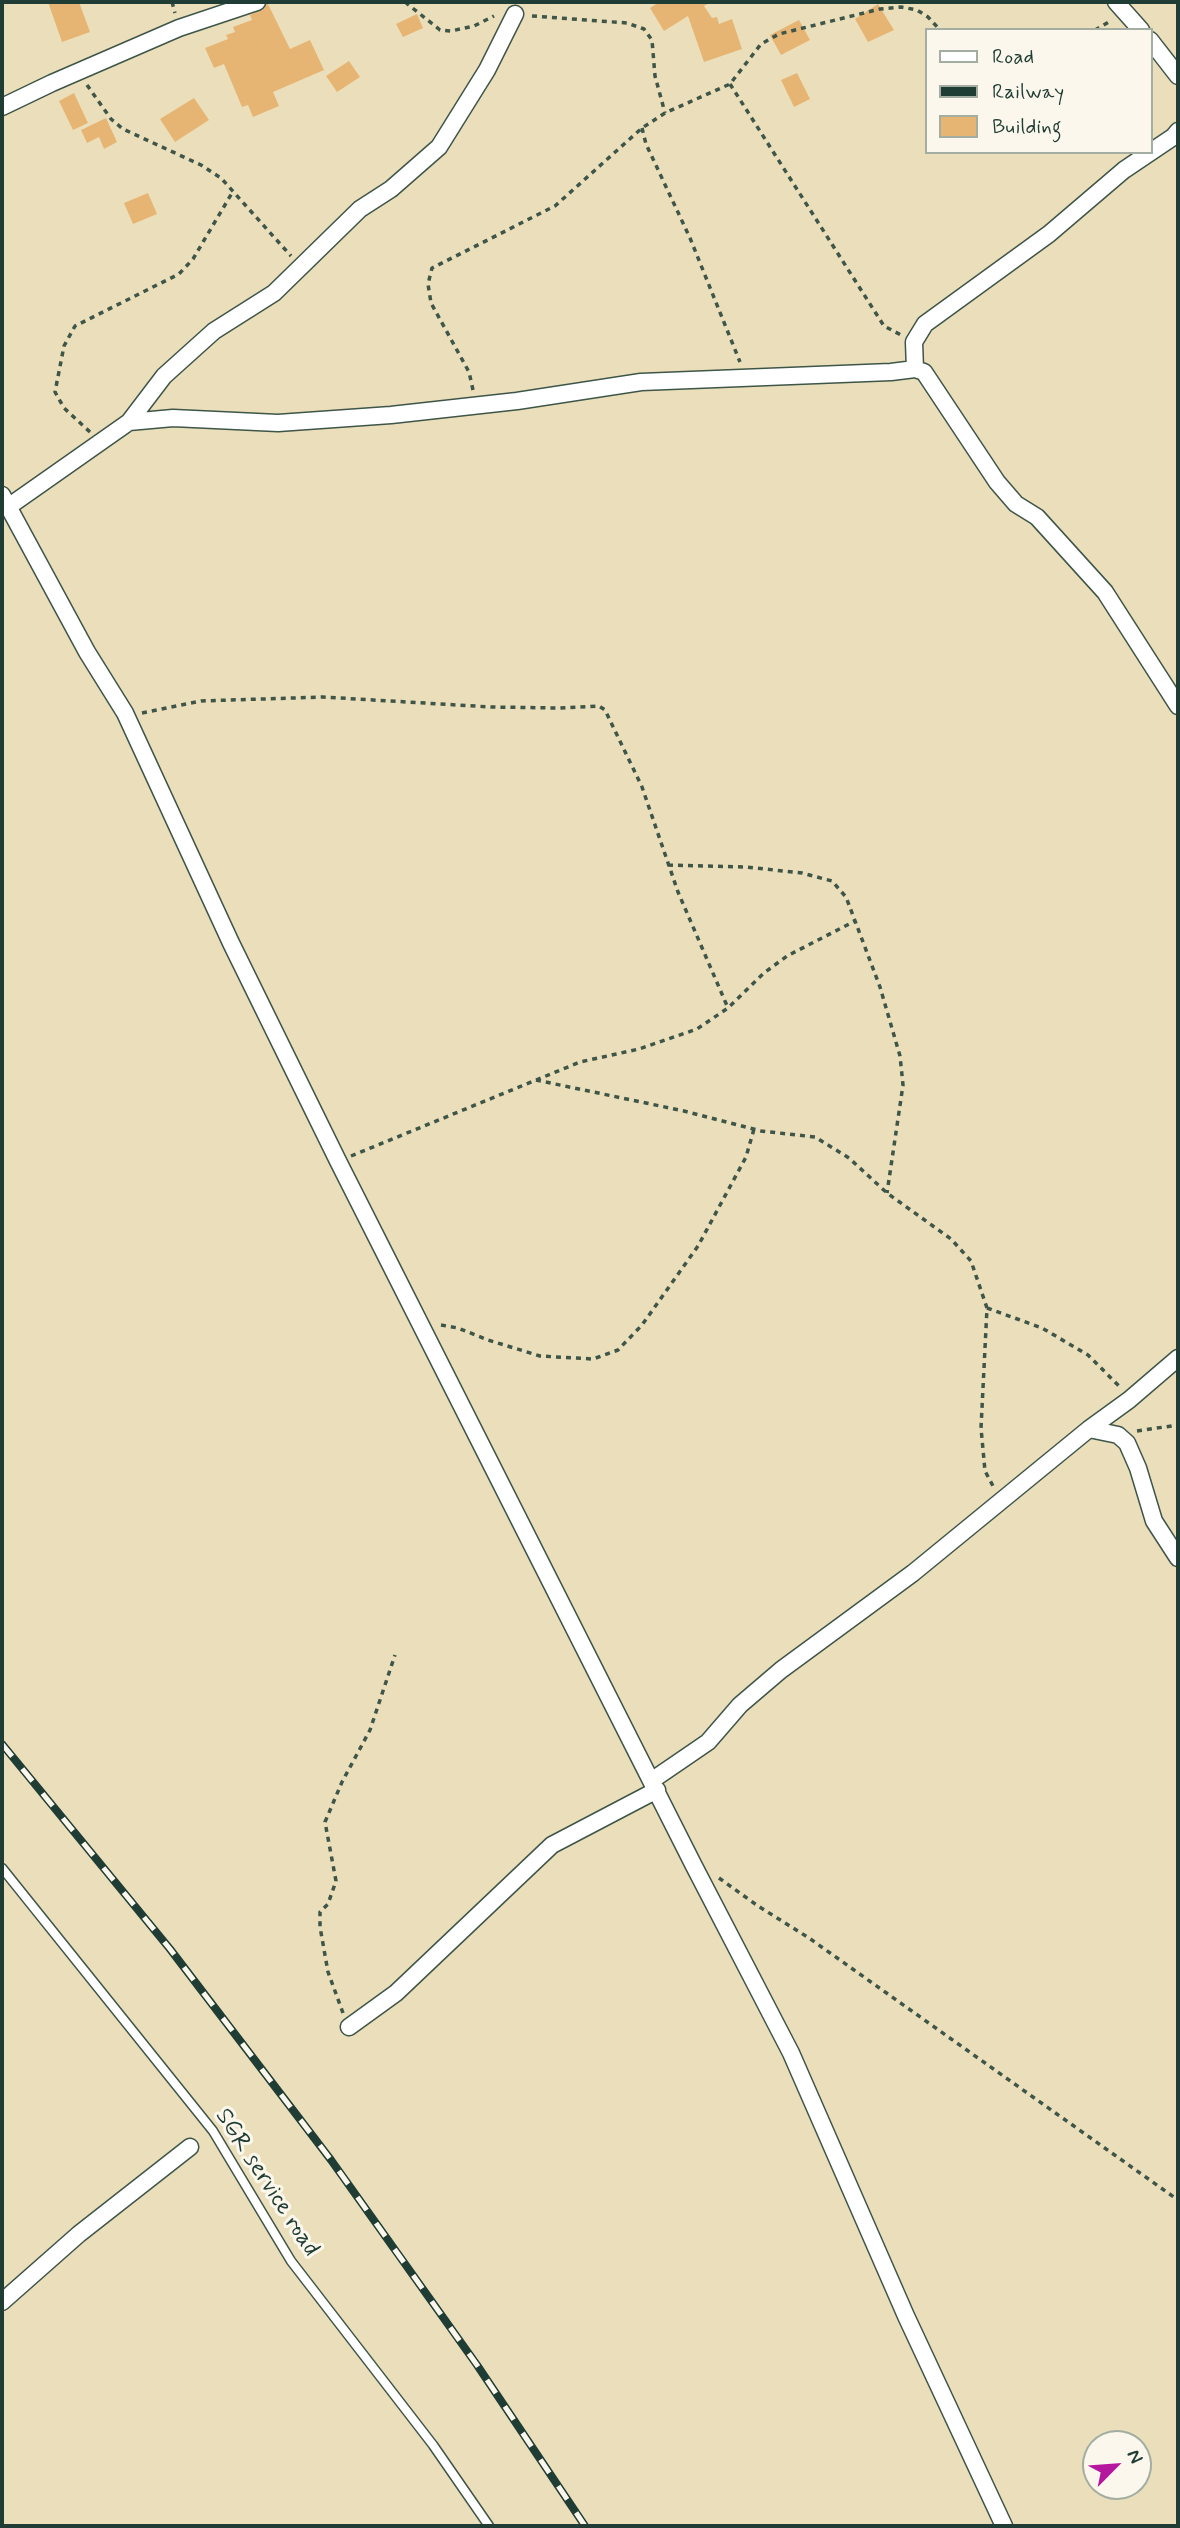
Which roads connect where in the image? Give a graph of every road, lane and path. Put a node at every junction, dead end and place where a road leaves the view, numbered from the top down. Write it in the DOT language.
graph roads {
  1 [pos="257,2"];
  2 [pos="405,2"];
  3 [pos="1116,2"];
  4 [pos="515,14"];
  5 [pos="938,28"];
  6 [pos="1139,28"];
  7 [pos="1152,43"];
  8 [pos="80,70"];
  9 [pos="1178,76"];
  10 [pos="730,84"];
  11 [pos="2,107"];
  12 [pos="665,113"];
  13 [pos="642,128"];
  14 [pos="1178,131"];
  15 [pos="1152,150"];
  16 [pos="1146,154"];
  17 [pos="232,193"];
  18 [pos="299,266"];
  19 [pos="914,342"];
  20 [pos="915,369"];
  21 [pos="746,377"];
  22 [pos="477,406"];
  23 [pos="129,422"];
  24 [pos="102,443"];
  25 [pos="5,501"];
  26 [pos="1178,706"];
  27 [pos="126,716"];
  28 [pos="668,865"];
  29 [pos="855,921"];
  30 [pos="728,1008"];
  31 [pos="536,1080"];
  32 [pos="754,1129"];
  33 [pos="338,1161"];
  34 [pos="887,1193"];
  35 [pos="987,1308"];
  36 [pos="420,1322"];
  37 [pos="1178,1358"];
  38 [pos="1129,1400"];
  39 [pos="1178,1425"];
  40 [pos="1089,1429"];
  41 [pos="1118,1435"];
  42 [pos="1000,1501"];
  43 [pos="1178,1558"];
  44 [pos="394,1655"];
  45 [pos="654,1785"];
  46 [pos="694,1867"];
  47 [pos="2,1868"];
  48 [pos="349,2027"];
  49 [pos="190,2147"];
  50 [pos="1178,2200"];
  51 [pos="2,2302"];
  52 [pos="488,2526"];
  53 [pos="1004,2526"];
  1 -- 8 [label="street"];
  2 -- 4 [label="path"];
  3 -- 6 [label="street"];
  4 -- 12 [label="path"];
  4 -- 18 [label="street"];
  5 -- 10 [label="path"];
  7 -- 9 [label="street"];
  8 -- 11 [label="street"];
  8 -- 17 [label="path"];
  10 -- 12 [label="path"];
  10 -- 19 [label="path"];
  12 -- 13 [label="path"];
  13 -- 21 [label="path"];
  13 -- 22 [label="path"];
  14 -- 15 [label="street"];
  16 -- 19 [label="street"];
  17 -- 18 [label="path"];
  17 -- 24 [label="path"];
  18 -- 23 [label="street"];
  19 -- 20 [label="street"];
  20 -- 21 [label="street"];
  20 -- 26 [label="street"];
  21 -- 22 [label="street"];
  22 -- 23 [label="street"];
  23 -- 24 [label="street"];
  24 -- 25 [label="street"];
  25 -- 27 [label="street"];
  27 -- 28 [label="path"];
  27 -- 33 [label="street"];
  28 -- 29 [label="path"];
  28 -- 30 [label="path"];
  29 -- 30 [label="path"];
  29 -- 34 [label="path"];
  30 -- 31 [label="path"];
  31 -- 32 [label="path"];
  31 -- 33 [label="path"];
  32 -- 34 [label="path"];
  32 -- 36 [label="path"];
  33 -- 36 [label="street"];
  34 -- 35 [label="path"];
  35 -- 38 [label="path"];
  35 -- 42 [label="path"];
  36 -- 45 [label="street"];
  37 -- 38 [label="street"];
  38 -- 40 [label="street"];
  39 -- 41 [label="path"];
  40 -- 41 [label="street"];
  40 -- 42 [label="street"];
  41 -- 43 [label="street"];
  42 -- 45 [label="street"];
  44 -- 48 [label="path"];
  45 -- 46 [label="street"];
  45 -- 48 [label="street"];
  46 -- 50 [label="path"];
  46 -- 53 [label="street"];
  47 -- 52 [label="lane, SGR service road"];
  49 -- 51 [label="street"];
}
